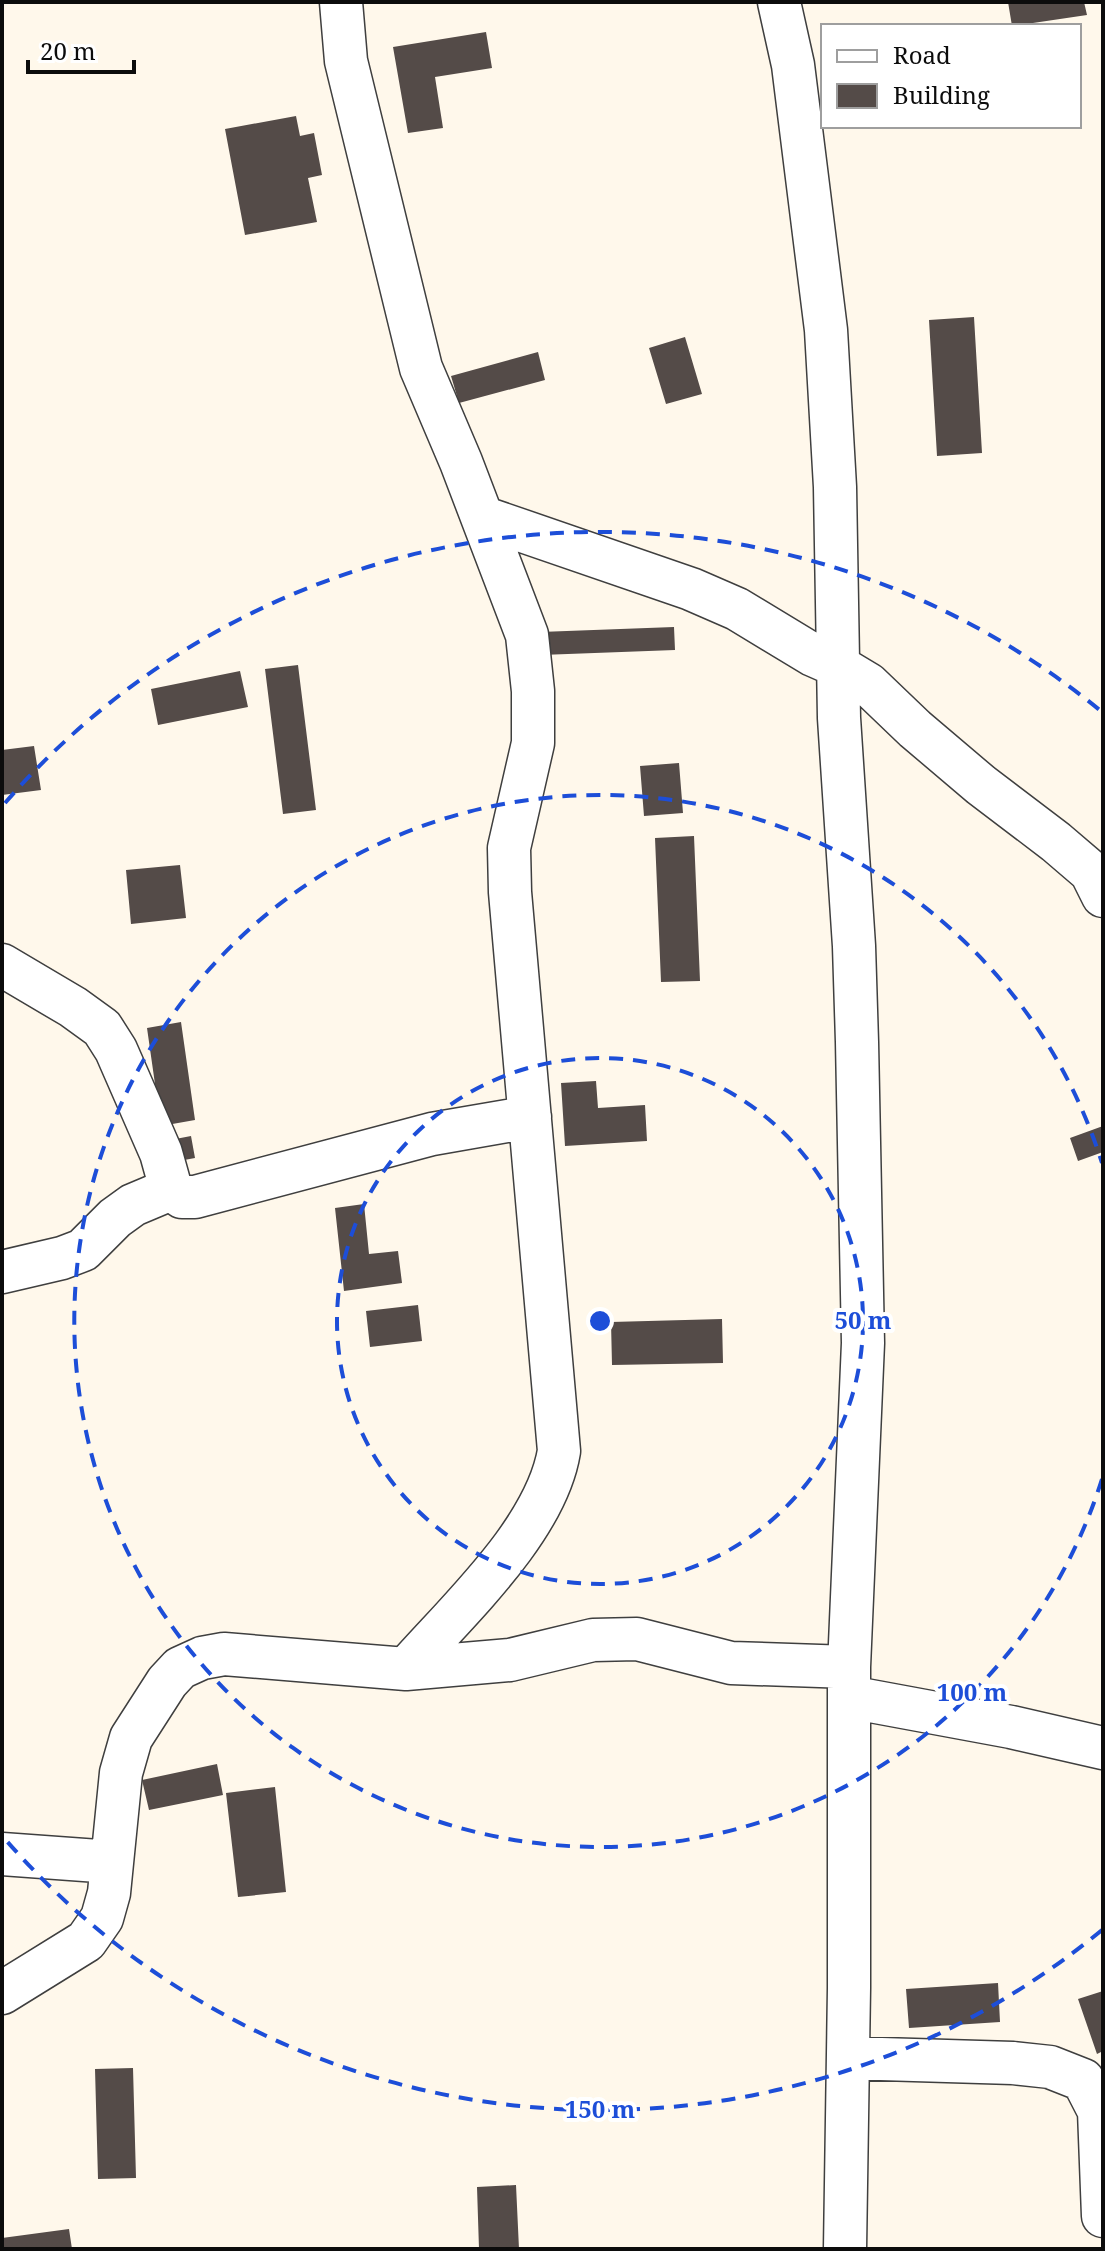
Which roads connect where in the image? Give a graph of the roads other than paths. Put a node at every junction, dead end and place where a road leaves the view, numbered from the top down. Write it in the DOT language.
graph roads {
  1 [pos="341,2"];
  2 [pos="779,2"];
  3 [pos="482,517"];
  4 [pos="838,666"];
  5 [pos="1103,896"];
  6 [pos="2,965"];
  7 [pos="530,1117"];
  8 [pos="171,1189"];
  9 [pos="2,1272"];
  10 [pos="406,1669"];
  11 [pos="849,1682"];
  12 [pos="1103,1748"];
  13 [pos="2,1854"];
  14 [pos="112,1862"];
  15 [pos="2,1993"];
  16 [pos="848,2058"];
  17 [pos="1103,2216"];
  18 [pos="845,2249"];
  1 -- 3 [label="street"];
  2 -- 4 [label="street"];
  3 -- 4 [label="street"];
  3 -- 7 [label="street"];
  4 -- 5 [label="street"];
  4 -- 11 [label="street"];
  6 -- 8 [label="street"];
  7 -- 8 [label="street"];
  7 -- 10 [label="street"];
  8 -- 9 [label="street"];
  10 -- 11 [label="street"];
  10 -- 14 [label="street"];
  11 -- 12 [label="street"];
  11 -- 16 [label="street"];
  13 -- 14 [label="street"];
  14 -- 15 [label="street"];
  16 -- 17 [label="street"];
  16 -- 18 [label="street"];
}
